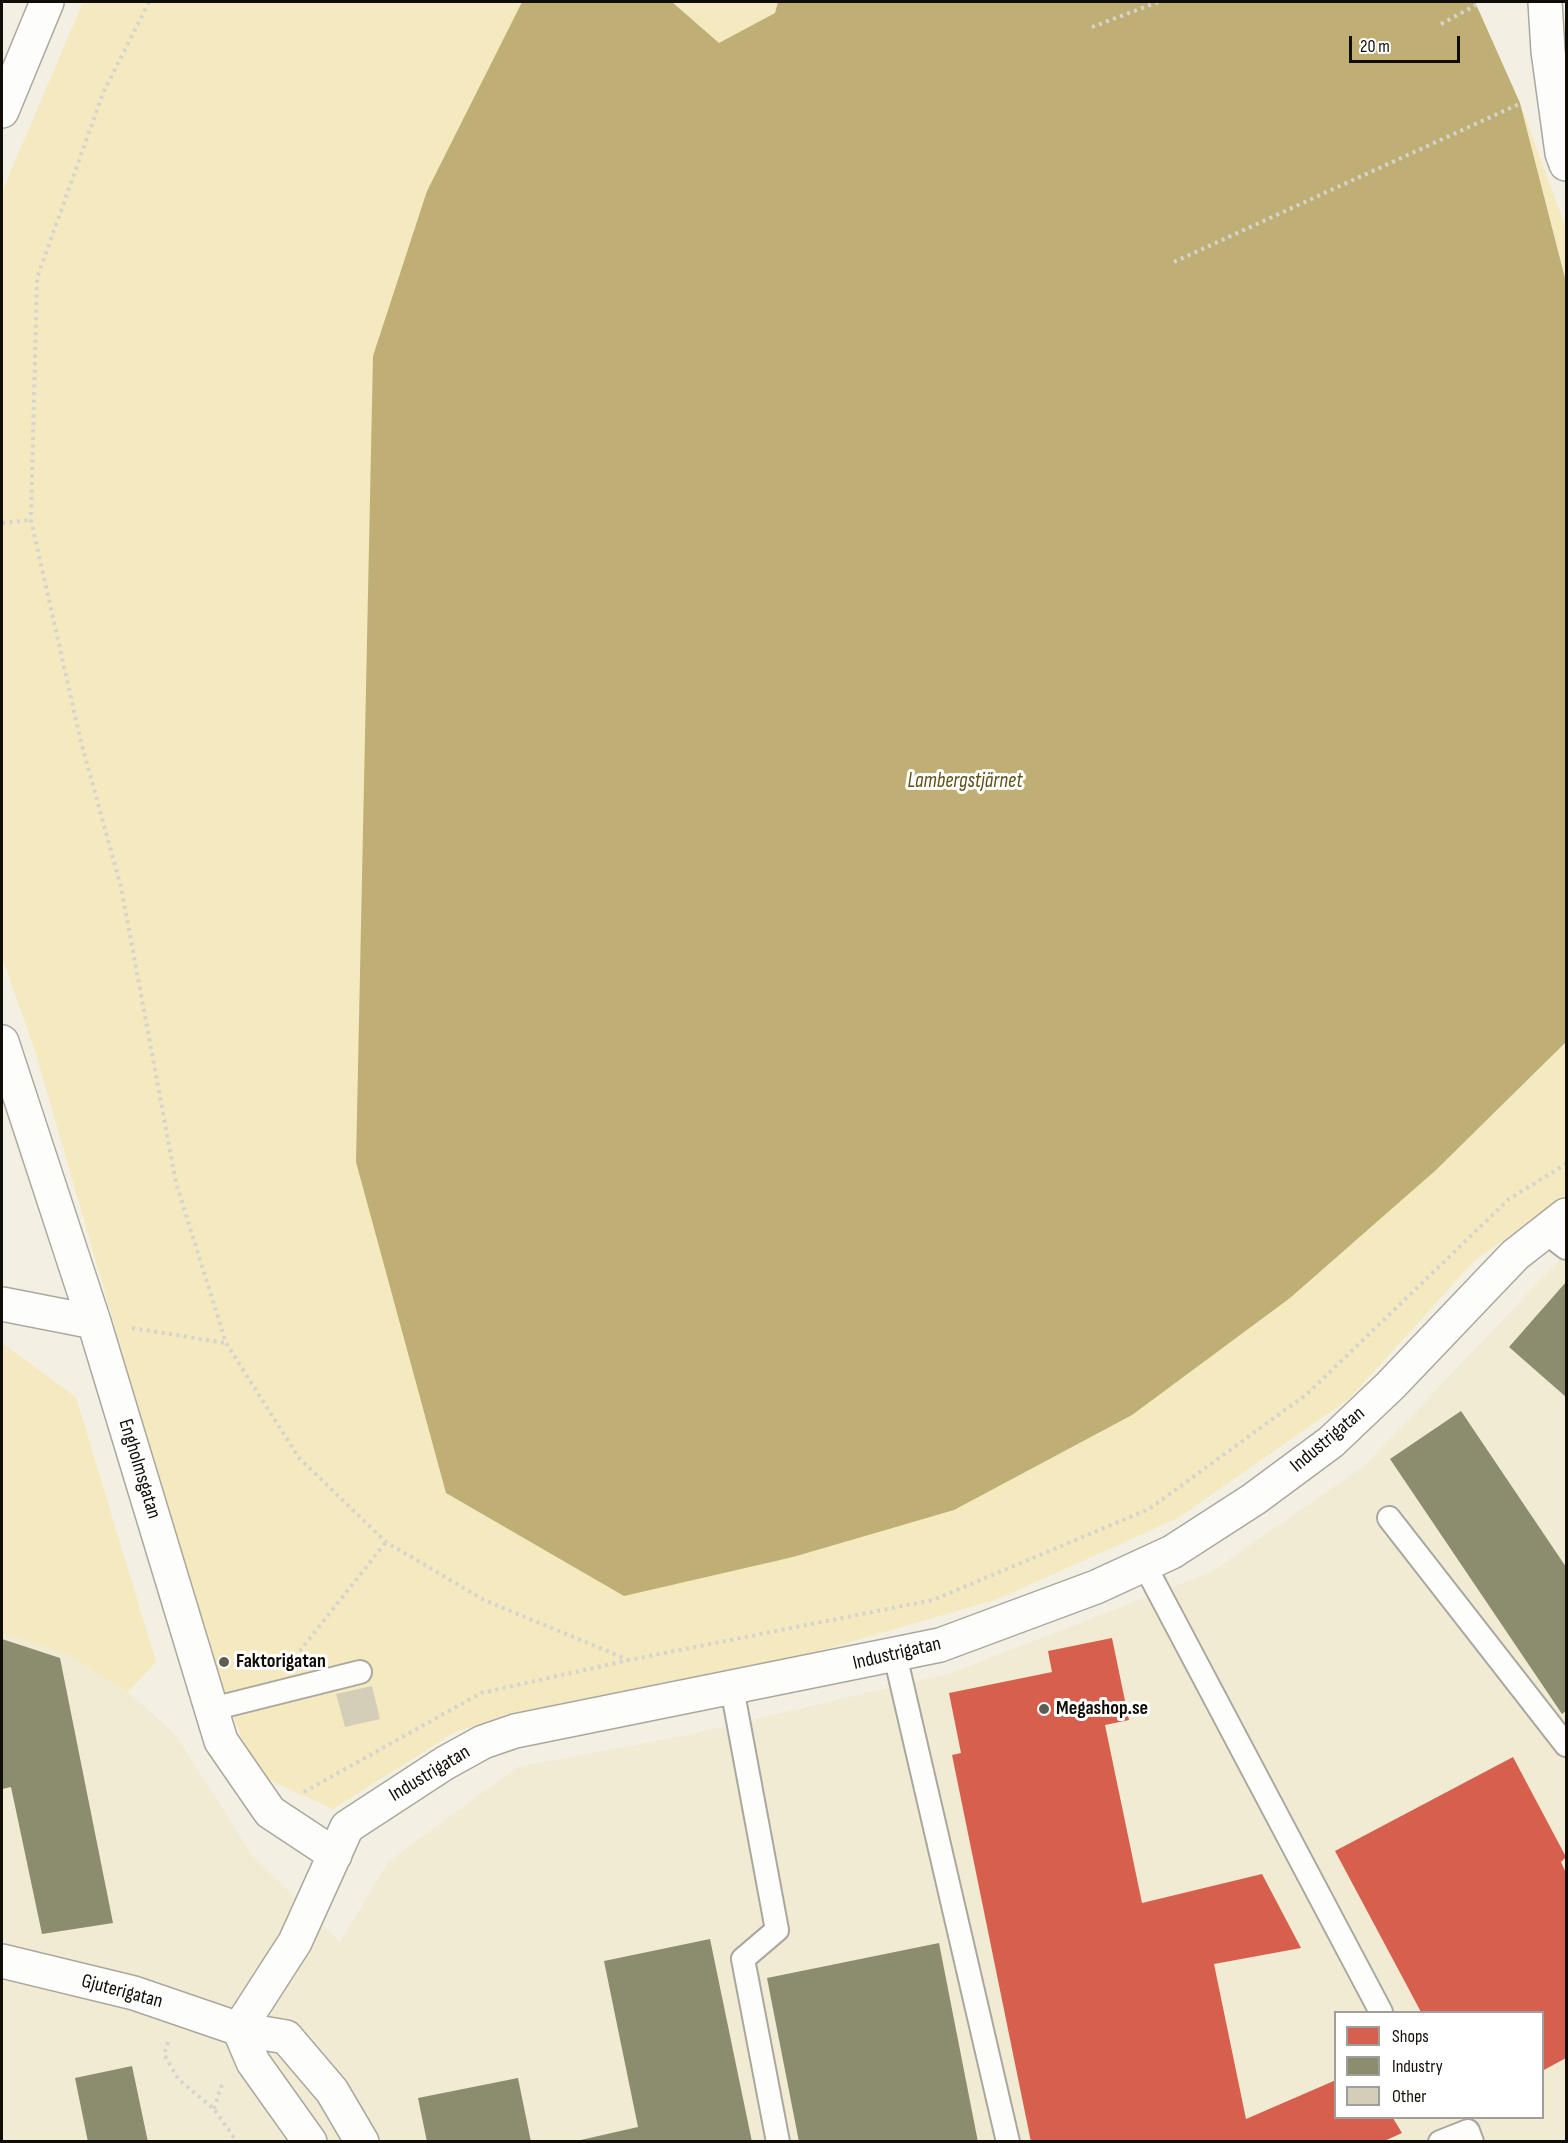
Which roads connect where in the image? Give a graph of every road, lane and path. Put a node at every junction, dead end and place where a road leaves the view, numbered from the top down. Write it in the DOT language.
graph roads {
  1 [pos="47,2"];
  2 [pos="150,2"];
  3 [pos="1158,2"];
  4 [pos="1545,2"];
  5 [pos="1476,5"];
  6 [pos="1441,24"];
  7 [pos="1092,27"];
  8 [pos="1520,103"];
  9 [pos="2,111"];
  10 [pos="1566,164"];
  11 [pos="1174,262"];
  12 [pos="30,520"];
  13 [pos="2,524"];
  14 [pos="2,1042"];
  15 [pos="1566,1164"];
  16 [pos="1559,1232"];
  17 [pos="2,1304"];
  18 [pos="93,1322"];
  19 [pos="226,1343"];
  20 [pos="1389,1518"];
  21 [pos="386,1542"];
  22 [pos="1144,1564"];
  23 [pos="895,1655"];
  24 [pos="628,1660"];
  25 [pos="360,1672"];
  26 [pos="732,1688"];
  27 [pos="265,1695"];
  28 [pos="212,1709"];
  29 [pos="1566,1745"];
  30 [pos="270,1812"];
  31 [pos="335,1855"];
  32 [pos="2,1961"];
  33 [pos="180,2008"];
  34 [pos="1380,2011"];
  35 [pos="239,2029"];
  36 [pos="237,2142"];
  37 [pos="310,2142"];
  38 [pos="362,2142"];
  39 [pos="778,2142"];
  40 [pos="1008,2142"];
  41 [pos="1440,2142"];
  42 [pos="1472,2142"];
  1 -- 9 [label="street"];
  2 -- 12 [label="path"];
  3 -- 7 [label="path"];
  4 -- 10 [label="street"];
  5 -- 6 [label="path"];
  8 -- 11 [label="path"];
  12 -- 13 [label="path"];
  12 -- 19 [label="path"];
  14 -- 18 [label="street, Engholmsgatan"];
  15 -- 24 [label="path"];
  16 -- 22 [label="street, Industrigatan"];
  17 -- 18 [label="street"];
  18 -- 19 [label="path"];
  18 -- 28 [label="street, Engholmsgatan"];
  19 -- 21 [label="path"];
  20 -- 29 [label="lane"];
  21 -- 24 [label="path"];
  21 -- 27 [label="path"];
  22 -- 23 [label="street, Industrigatan"];
  22 -- 34 [label="lane"];
  23 -- 26 [label="street, Industrigatan"];
  23 -- 40 [label="lane"];
  24 -- 30 [label="path"];
  25 -- 27 [label="lane"];
  26 -- 31 [label="street, Industrigatan"];
  26 -- 39 [label="lane"];
  27 -- 28 [label="lane"];
  28 -- 30 [label="street, Engholmsgatan"];
  30 -- 31 [label="street, Engholmsgatan"];
  31 -- 35 [label="street, Industrigatan"];
  32 -- 33 [label="street, Gjuterigatan"];
  33 -- 35 [label="street, Gjuterigatan"];
  33 -- 36 [label="path"];
  35 -- 37 [label="street"];
  35 -- 38 [label="street, Gjuterigatan"];
  41 -- 42 [label="lane"];
}
